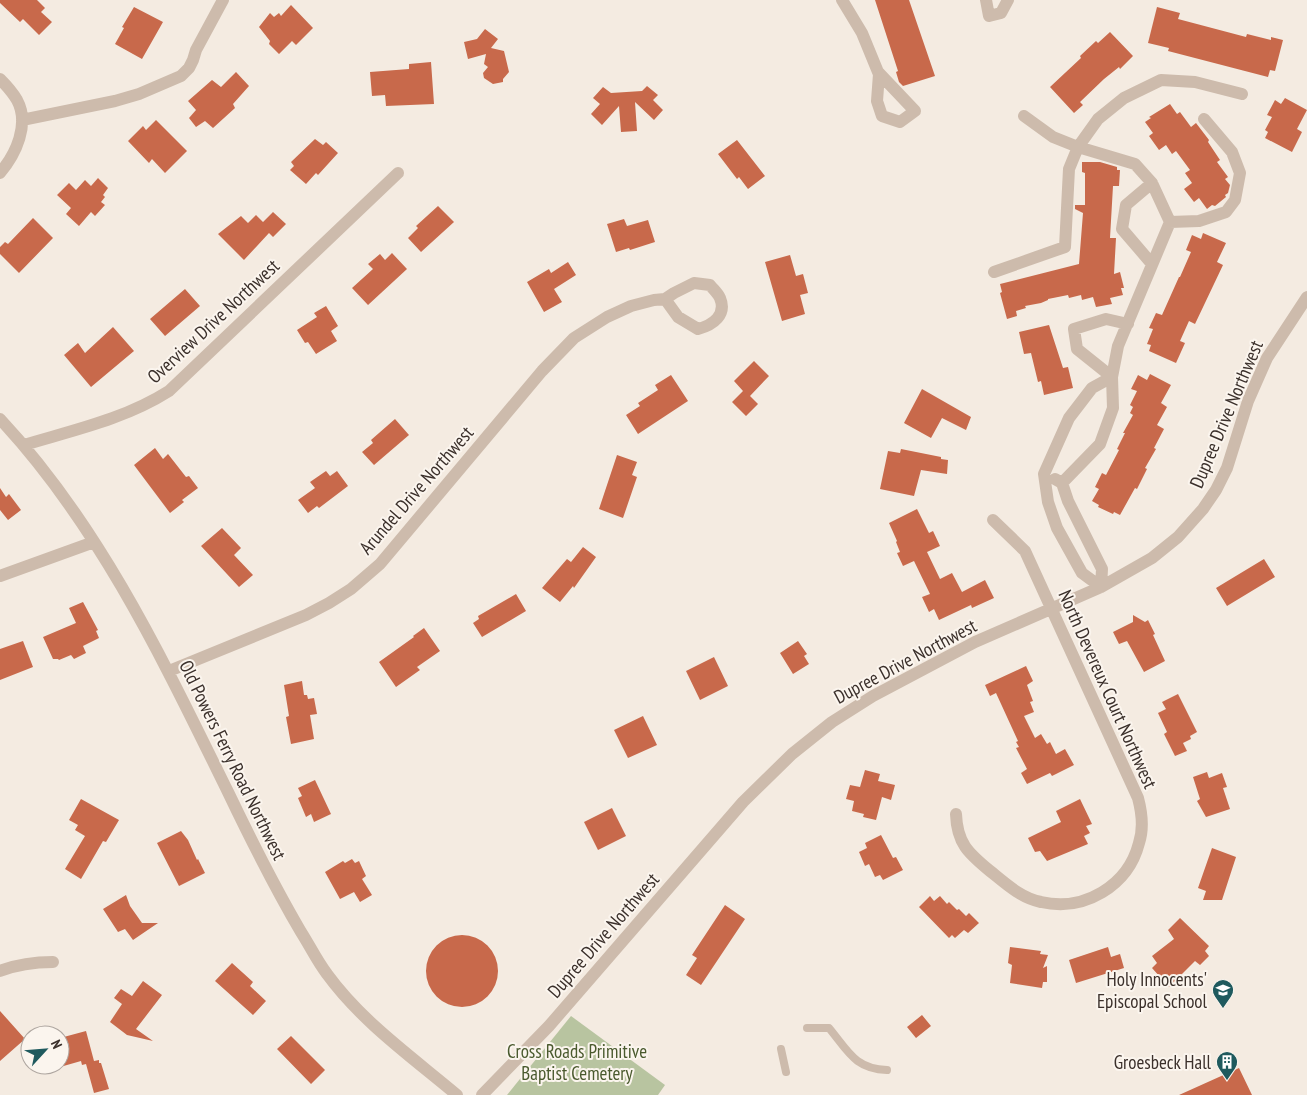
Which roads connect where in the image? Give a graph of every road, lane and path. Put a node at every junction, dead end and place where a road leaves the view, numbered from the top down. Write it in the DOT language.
graph roads {
  1 [pos="223,0"];
  2 [pos="842,0"];
  3 [pos="986,0"];
  4 [pos="1008,0"];
  5 [pos="879,74"];
  6 [pos="0,79"];
  7 [pos="1242,94"];
  8 [pos="1024,116"];
  9 [pos="1204,119"];
  10 [pos="22,120"];
  11 [pos="1078,147"];
  12 [pos="0,173"];
  13 [pos="398,173"];
  14 [pos="1152,182"];
  15 [pos="1170,222"];
  16 [pos="1152,264"];
  17 [pos="994,272"];
  18 [pos="1307,297"];
  19 [pos="665,299"];
  20 [pos="1128,324"];
  21 [pos="1112,377"];
  22 [pos="0,419"];
  23 [pos="24,445"];
  24 [pos="1044,474"];
  25 [pos="1062,483"];
  26 [pos="993,520"];
  27 [pos="94,542"];
  28 [pos="0,576"];
  29 [pos="1101,587"];
  30 [pos="1052,609"];
  31 [pos="169,672"];
  32 [pos="956,814"];
  33 [pos="53,962"];
  34 [pos="0,971"];
  35 [pos="807,1028"];
  36 [pos="781,1049"];
  37 [pos="887,1070"];
  38 [pos="786,1072"];
  39 [pos="457,1095"];
  40 [pos="482,1095"];
  1 -- 10 [label="street"];
  2 -- 5 [label="street"];
  3 -- 4 [label="street"];
  6 -- 10 [label="street"];
  7 -- 11 [label="street"];
  8 -- 11 [label="street"];
  9 -- 15 [label="street"];
  10 -- 12 [label="street"];
  11 -- 14 [label="street"];
  11 -- 17 [label="street"];
  13 -- 23 [label="street, Overview Drive Northwest"];
  14 -- 15 [label="street"];
  14 -- 16 [label="street"];
  15 -- 16 [label="street"];
  16 -- 20 [label="street"];
  18 -- 29 [label="street, Dupree Drive Northwest"];
  19 -- 31 [label="street, Arundel Drive Northwest"];
  20 -- 21 [label="street"];
  20 -- 21 [label="street"];
  21 -- 24 [label="street"];
  21 -- 25 [label="street"];
  22 -- 23 [label="street, Old Powers Ferry Road Northwest"];
  23 -- 27 [label="street, Old Powers Ferry Road Northwest"];
  24 -- 25 [label="street"];
  24 -- 29 [label="street"];
  25 -- 29 [label="street"];
  26 -- 30 [label="street, North Devereux Court Northwest"];
  27 -- 28 [label="street"];
  27 -- 31 [label="street, Old Powers Ferry Road Northwest"];
  29 -- 30 [label="street, Dupree Drive Northwest"];
  30 -- 32 [label="street, North Devereux Court Northwest"];
  30 -- 40 [label="street, Dupree Drive Northwest"];
  31 -- 39 [label="street, Old Powers Ferry Road Northwest"];
  33 -- 34 [label="street"];
  35 -- 37 [label="lane"];
  36 -- 38 [label="lane"];
}
